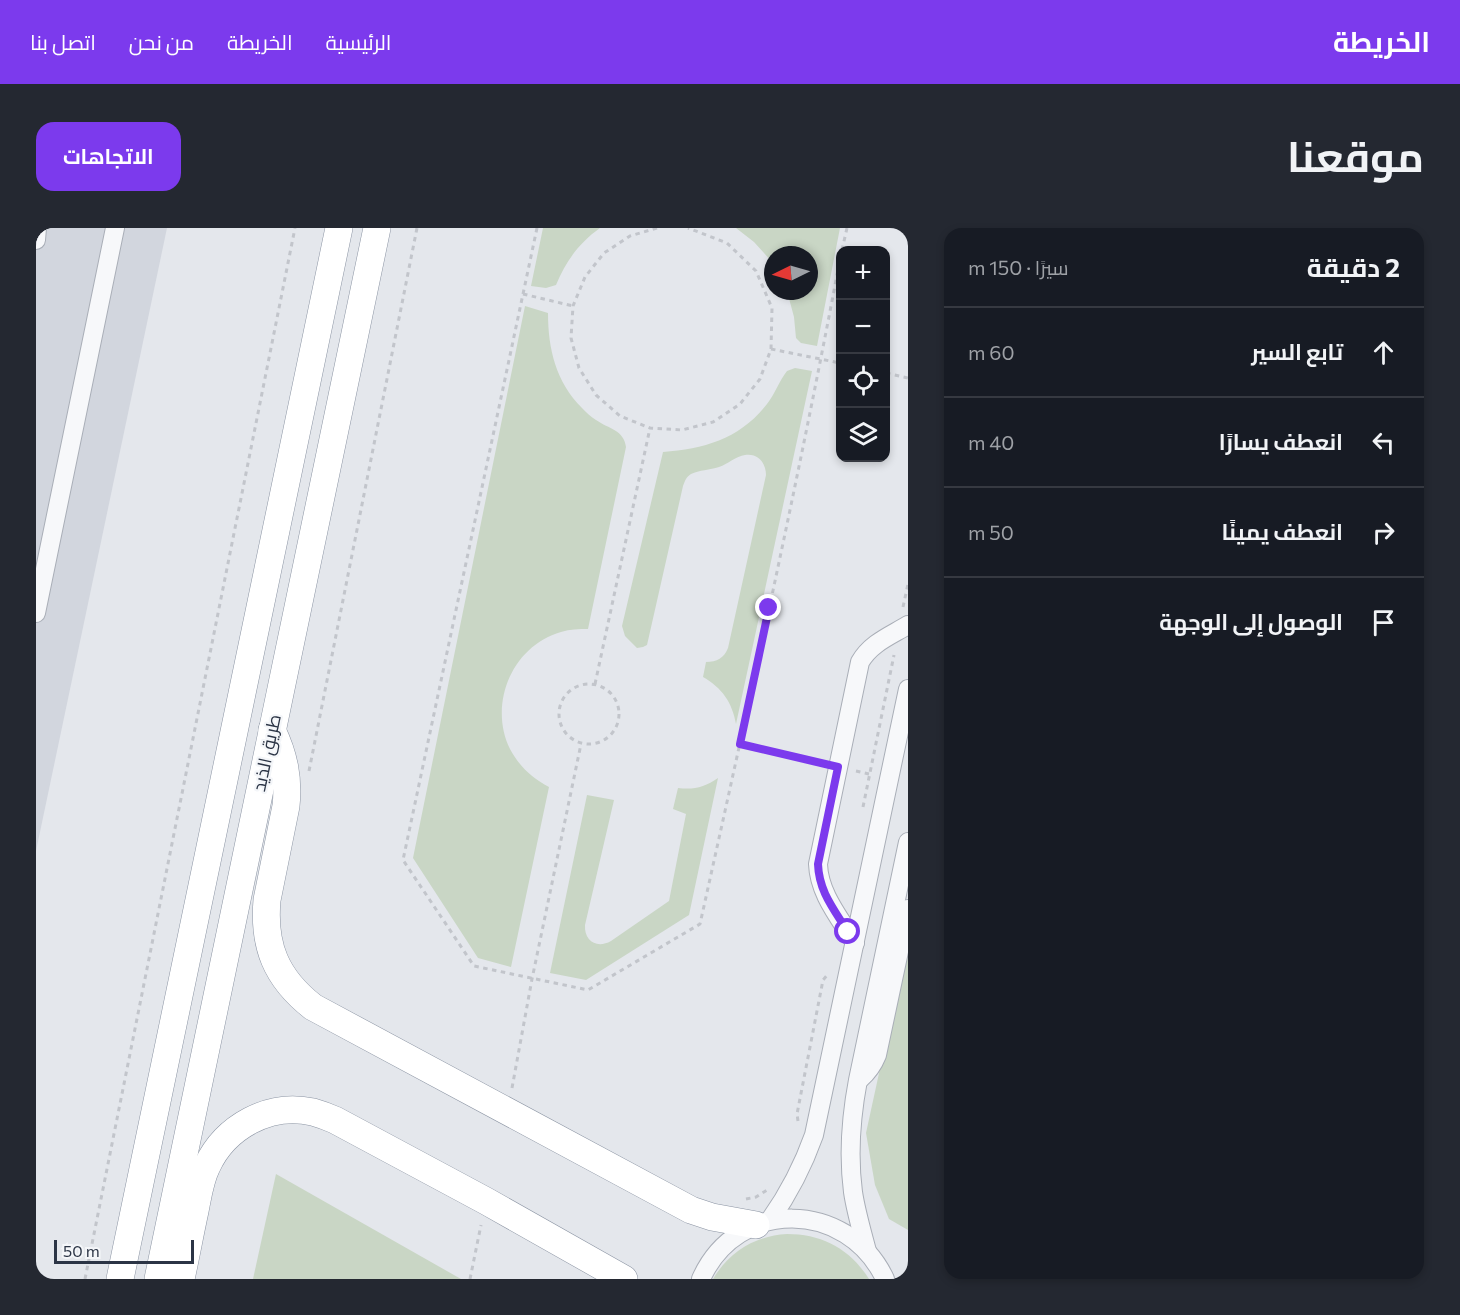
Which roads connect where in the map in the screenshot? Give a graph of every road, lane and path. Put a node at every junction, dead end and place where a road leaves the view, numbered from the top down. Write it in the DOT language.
graph roads {
  1 [pos="37,228"];
  2 [pos="115,228"];
  3 [pos="295,228"];
  4 [pos="339,228"];
  5 [pos="377,228"];
  6 [pos="417,228"];
  7 [pos="537,228"];
  8 [pos="657,228"];
  9 [pos="688,228"];
  10 [pos="847,228"];
  11 [pos="36,240"];
  12 [pos="843,246"];
  13 [pos="836,280"];
  14 [pos="523,294"];
  15 [pos="573,306"];
  16 [pos="771,349"];
  17 [pos="821,359"];
  18 [pos="836,362"];
  19 [pos="890,374"];
  20 [pos="908,378"];
  21 [pos="650,428"];
  22 [pos="908,584"];
  23 [pos="36,613"];
  24 [pos="903,628"];
  25 [pos="595,684"];
  26 [pos="908,689"];
  27 [pos="272,729"];
  28 [pos="581,744"];
  29 [pos="740,744"];
  30 [pos="838,767"];
  31 [pos="869,774"];
  32 [pos="308,779"];
  33 [pos="862,808"];
  34 [pos="908,842"];
  35 [pos="908,909"];
  36 [pos="855,943"];
  37 [pos="830,971"];
  38 [pos="531,979"];
  39 [pos="858,1080"];
  40 [pos="507,1110"];
  41 [pos="800,1128"];
  42 [pos="771,1187"];
  43 [pos="736,1201"];
  44 [pos="481,1221"];
  45 [pos="763,1223"];
  46 [pos="867,1251"];
  47 [pos="85,1279"];
  48 [pos="120,1279"];
  49 [pos="158,1279"];
  50 [pos="181,1279"];
  51 [pos="470,1279"];
  52 [pos="624,1279"];
  53 [pos="701,1279"];
  54 [pos="885,1279"];
  1 -- 11 [label="street"];
  2 -- 23 [label="street"];
  3 -- 47 [label="path"];
  4 -- 48 [label="highway, طريق الذيد"];
  5 -- 27 [label="highway, طريق الذيد"];
  6 -- 32 [label="path"];
  7 -- 14 [label="path"];
  8 -- 15 [label="path"];
  9 -- 16 [label="path"];
  10 -- 12 [label="path"];
  13 -- 17 [label="path"];
  14 -- 15 [label="path"];
  14 -- 38 [label="path"];
  15 -- 21 [label="path"];
  16 -- 17 [label="path"];
  16 -- 21 [label="path"];
  17 -- 18 [label="path"];
  17 -- 29 [label="path"];
  19 -- 20 [label="path"];
  21 -- 25 [label="path"];
  22 -- 24 [label="path"];
  24 -- 30 [label="street"];
  24 -- 31 [label="path"];
  25 -- 28 [label="path"];
  25 -- 28 [label="path"];
  26 -- 36 [label="street"];
  27 -- 40 [label="highway"];
  27 -- 49 [label="highway, طريق الذيد"];
  28 -- 38 [label="path"];
  29 -- 30 [label="path"];
  29 -- 38 [label="path"];
  30 -- 31 [label="path"];
  30 -- 36 [label="street"];
  31 -- 33 [label="path"];
  34 -- 39 [label="street"];
  35 -- 39 [label="street"];
  36 -- 45 [label="street"];
  37 -- 41 [label="path"];
  38 -- 40 [label="path"];
  39 -- 46 [label="street"];
  40 -- 45 [label="highway"];
  42 -- 43 [label="path"];
  44 -- 51 [label="path"];
  45 -- 46 [label="street"];
  45 -- 53 [label="street"];
  46 -- 54 [label="street"];
  50 -- 52 [label="highway"];
}
